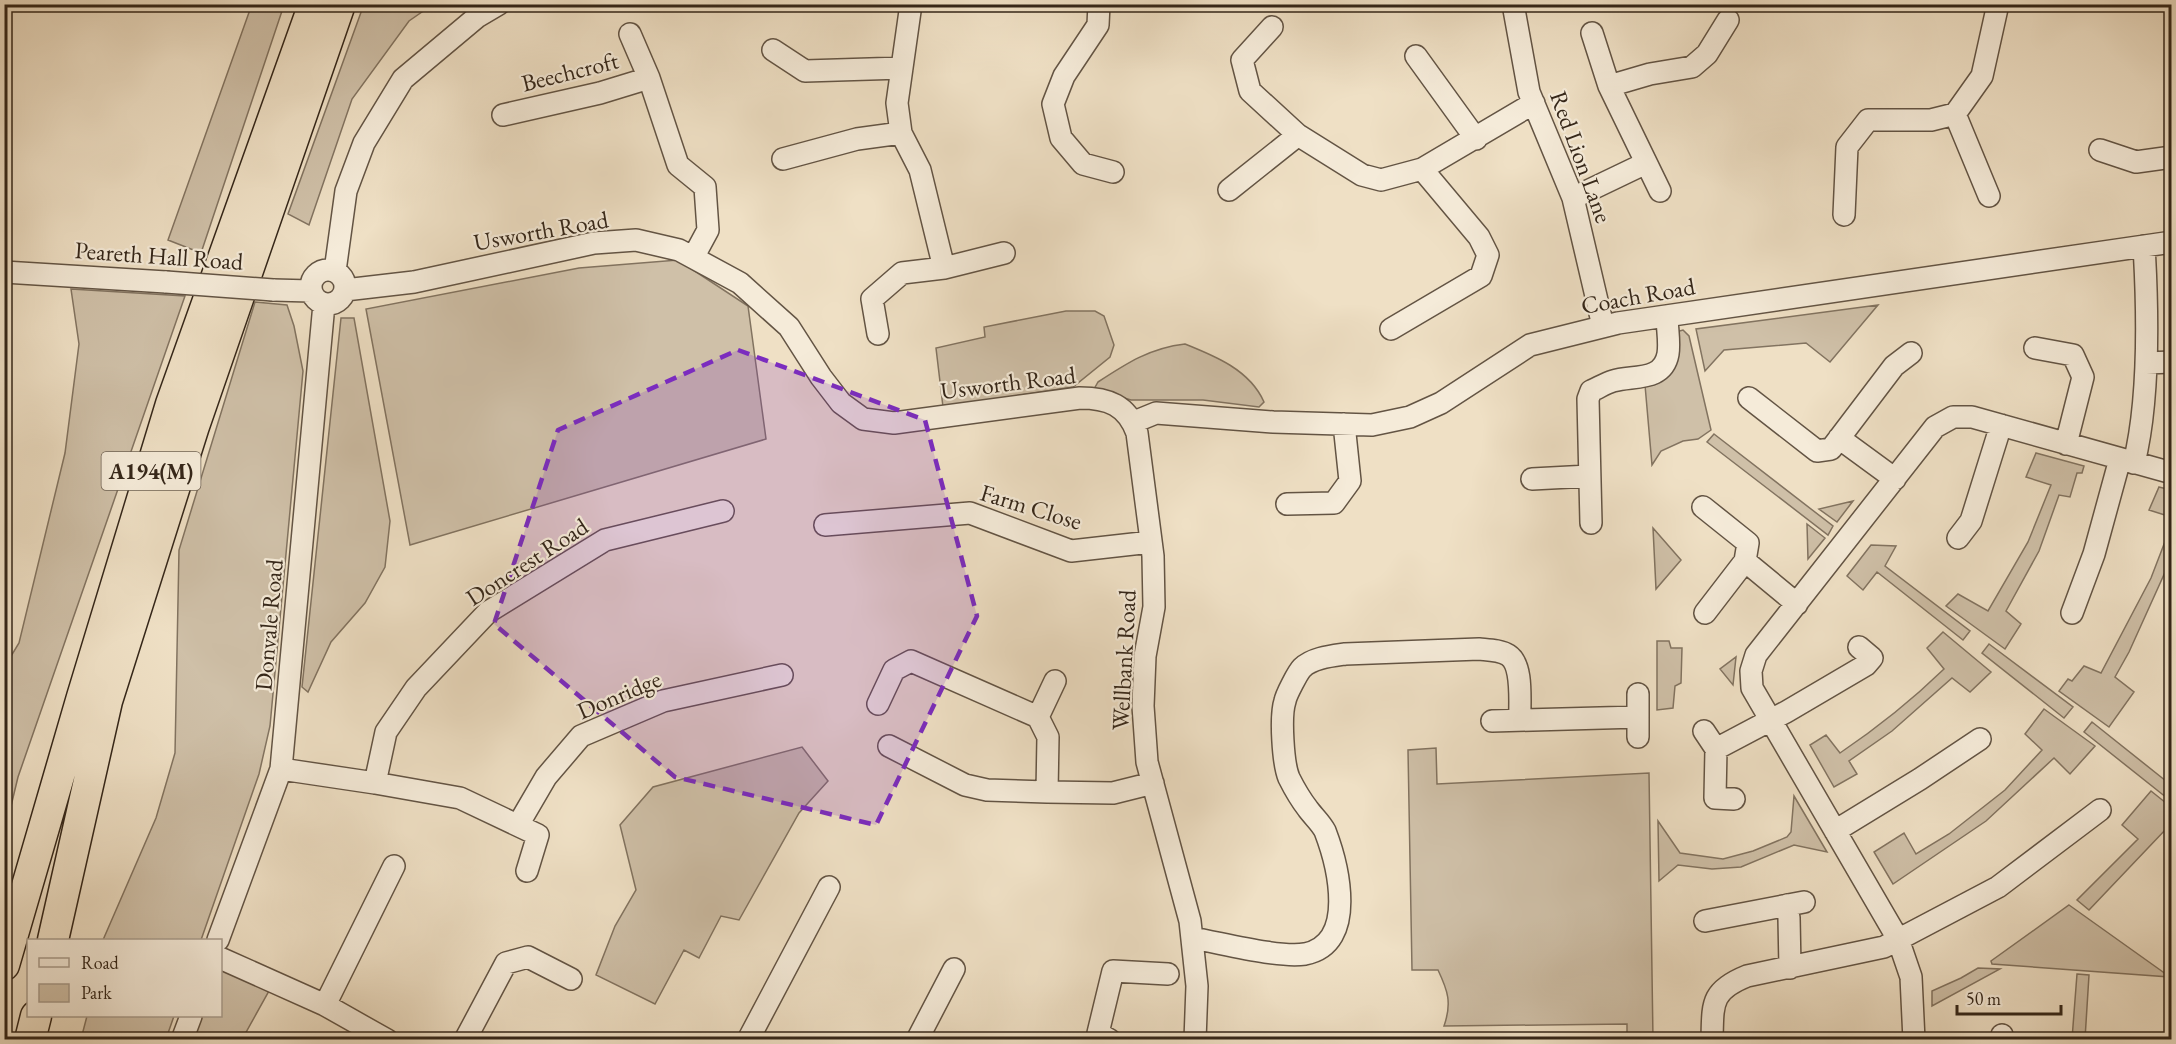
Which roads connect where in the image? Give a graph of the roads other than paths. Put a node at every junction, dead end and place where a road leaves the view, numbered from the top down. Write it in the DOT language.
graph roads {
  1 [pos="314,4"];
  2 [pos="340,4"];
  3 [pos="499,4"];
  4 [pos="911,4"];
  5 [pos="1099,4"];
  6 [pos="1513,4"];
  7 [pos="1998,4"];
  8 [pos="1728,21"];
  9 [pos="1272,27"];
  10 [pos="1592,33"];
  11 [pos="630,34"];
  12 [pos="774,50"];
  13 [pos="1416,56"];
  14 [pos="902,68"];
  15 [pos="648,78"];
  16 [pos="1609,86"];
  17 [pos="1534,103"];
  18 [pos="1955,114"];
  19 [pos="503,115"];
  20 [pos="901,133"];
  21 [pos="1298,135"];
  22 [pos="1476,139"];
  23 [pos="2100,150"];
  24 [pos="2172,157"];
  25 [pos="783,159"];
  26 [pos="1646,164"];
  27 [pos="1422,169"];
  28 [pos="1113,172"];
  29 [pos="1229,190"];
  30 [pos="1660,191"];
  31 [pos="1989,196"];
  32 [pos="1573,198"];
  33 [pos="1844,215"];
  34 [pos="2172,242"];
  35 [pos="2144,246"];
  36 [pos="1004,253"];
  37 [pos="694,256"];
  38 [pos="944,268"];
  39 [pos="4,272"];
  40 [pos="340,280"];
  41 [pos="317,298"];
  42 [pos="1667,316"];
  43 [pos="1604,326"];
  44 [pos="1391,329"];
  45 [pos="878,334"];
  46 [pos="2035,348"];
  47 [pos="1911,353"];
  48 [pos="2172,362"];
  49 [pos="2146,363"];
  50 [pos="1749,398"];
  51 [pos="1134,422"];
  52 [pos="1344,424"];
  53 [pos="2001,425"];
  54 [pos="1839,438"];
  55 [pos="2066,444"];
  56 [pos="2127,461"];
  57 [pos="2172,473"];
  58 [pos="1589,476"];
  59 [pos="1533,479"];
  60 [pos="1894,479"];
  61 [pos="1287,504"];
  62 [pos="1704,506"];
  63 [pos="723,511"];
  64 [pos="1591,523"];
  65 [pos="825,525"];
  66 [pos="1958,538"];
  67 [pos="1151,542"];
  68 [pos="1745,561"];
  69 [pos="1797,604"];
  70 [pos="1705,613"];
  71 [pos="2069,617"];
  72 [pos="1859,647"];
  73 [pos="782,675"];
  74 [pos="1055,681"];
  75 [pos="1638,694"];
  76 [pos="878,704"];
  77 [pos="1038,717"];
  78 [pos="1520,720"];
  79 [pos="1771,720"];
  80 [pos="1492,721"];
  81 [pos="1704,731"];
  82 [pos="1982,735"];
  83 [pos="889,746"];
  84 [pos="1716,749"];
  85 [pos="281,769"];
  86 [pos="375,783"];
  87 [pos="1153,783"];
  88 [pos="1047,792"];
  89 [pos="1734,799"];
  90 [pos="2100,810"];
  91 [pos="518,825"];
  92 [pos="1835,831"];
  93 [pos="394,866"];
  94 [pos="527,871"];
  95 [pos="829,887"];
  96 [pos="1705,921"];
  97 [pos="1192,938"];
  98 [pos="53,939"];
  99 [pos="218,939"];
  100 [pos="1898,939"];
  101 [pos="222,959"];
  102 [pos="6,960"];
  103 [pos="1790,968"];
  104 [pos="954,969"];
  105 [pos="1168,974"];
  106 [pos="571,979"];
  107 [pos="325,1005"];
  108 [pos="36,1017"];
  109 [pos="191,1017"];
  110 [pos="30,1040"];
  111 [pos="182,1040"];
  112 [pos="387,1040"];
  113 [pos="465,1040"];
  114 [pos="748,1040"];
  115 [pos="917,1040"];
  116 [pos="1110,1040"];
  117 [pos="1195,1040"];
  118 [pos="1712,1040"];
  119 [pos="1914,1040"];
  1 -- 102 [label="highway, A194(M)"];
  2 -- 98 [label="highway, A194(M)"];
  3 -- 40 [label="street"];
  4 -- 14 [label="street"];
  5 -- 28 [label="street"];
  6 -- 17 [label="street, Red Lion Lane"];
  7 -- 18 [label="street"];
  8 -- 16 [label="street"];
  9 -- 21 [label="street"];
  10 -- 16 [label="street"];
  11 -- 15 [label="street, Beechcroft"];
  12 -- 14 [label="street"];
  13 -- 22 [label="street"];
  14 -- 20 [label="street"];
  15 -- 19 [label="street, Beechcroft"];
  15 -- 37 [label="street, Beechcroft"];
  16 -- 26 [label="street"];
  17 -- 22 [label="street"];
  17 -- 32 [label="street, Red Lion Lane"];
  18 -- 31 [label="street"];
  18 -- 33 [label="street"];
  20 -- 25 [label="street"];
  20 -- 38 [label="street"];
  21 -- 27 [label="street"];
  21 -- 29 [label="street"];
  22 -- 27 [label="street"];
  23 -- 24 [label="street"];
  26 -- 30 [label="street"];
  26 -- 32 [label="street"];
  27 -- 44 [label="street"];
  32 -- 43 [label="street, Red Lion Lane"];
  34 -- 35 [label="street, Coach Road"];
  35 -- 42 [label="street, Coach Road"];
  35 -- 49 [label="street"];
  36 -- 38 [label="street"];
  37 -- 40 [label="street, Usworth Road"];
  37 -- 51 [label="street, Usworth Road"];
  38 -- 45 [label="street"];
  39 -- 41 [label="street, Peareth Hall Road, bridge"];
  40 -- 41 [label="street"];
  40 -- 41 [label="street"];
  41 -- 85 [label="street, Donvale Road"];
  42 -- 43 [label="street, Coach Road"];
  42 -- 58 [label="street"];
  43 -- 52 [label="street, Coach Road"];
  46 -- 55 [label="street"];
  47 -- 54 [label="street"];
  48 -- 49 [label="street"];
  49 -- 56 [label="street"];
  50 -- 54 [label="street"];
  51 -- 52 [label="street, Coach Road"];
  51 -- 67 [label="street, Wellbank Road"];
  52 -- 61 [label="street"];
  53 -- 55 [label="street"];
  53 -- 60 [label="street"];
  53 -- 66 [label="street"];
  54 -- 60 [label="street"];
  55 -- 56 [label="street"];
  56 -- 57 [label="street"];
  56 -- 71 [label="street"];
  58 -- 59 [label="street"];
  58 -- 64 [label="street"];
  60 -- 69 [label="street"];
  62 -- 68 [label="street"];
  63 -- 86 [label="street, Doncrest Road"];
  65 -- 67 [label="street, Farm Close"];
  67 -- 87 [label="street, Wellbank Road"];
  68 -- 69 [label="street"];
  68 -- 70 [label="street"];
  69 -- 79 [label="street"];
  72 -- 79 [label="street"];
  73 -- 91 [label="street, Donridge"];
  74 -- 77 [label="street"];
  75 -- 78 [label="street"];
  76 -- 77 [label="street"];
  77 -- 88 [label="street"];
  78 -- 80 [label="street"];
  78 -- 97 [label="street"];
  79 -- 84 [label="street"];
  79 -- 92 [label="street"];
  81 -- 84 [label="street"];
  82 -- 92 [label="street"];
  83 -- 88 [label="street"];
  84 -- 89 [label="street"];
  85 -- 86 [label="street"];
  85 -- 99 [label="street, Donvale Road"];
  86 -- 91 [label="street"];
  87 -- 88 [label="street"];
  87 -- 97 [label="street, Wellbank Road"];
  90 -- 100 [label="street"];
  91 -- 94 [label="street"];
  92 -- 100 [label="street"];
  93 -- 107 [label="street"];
  95 -- 114 [label="street"];
  96 -- 103 [label="street"];
  97 -- 117 [label="street, Wellbank Road"];
  100 -- 103 [label="street"];
  100 -- 119 [label="street"];
  101 -- 107 [label="street"];
  103 -- 118 [label="street"];
  104 -- 115 [label="street"];
  105 -- 116 [label="street"];
  106 -- 113 [label="street"];
  107 -- 112 [label="street"];
  108 -- 110 [label="highway"];
  109 -- 111 [label="street"];
}
